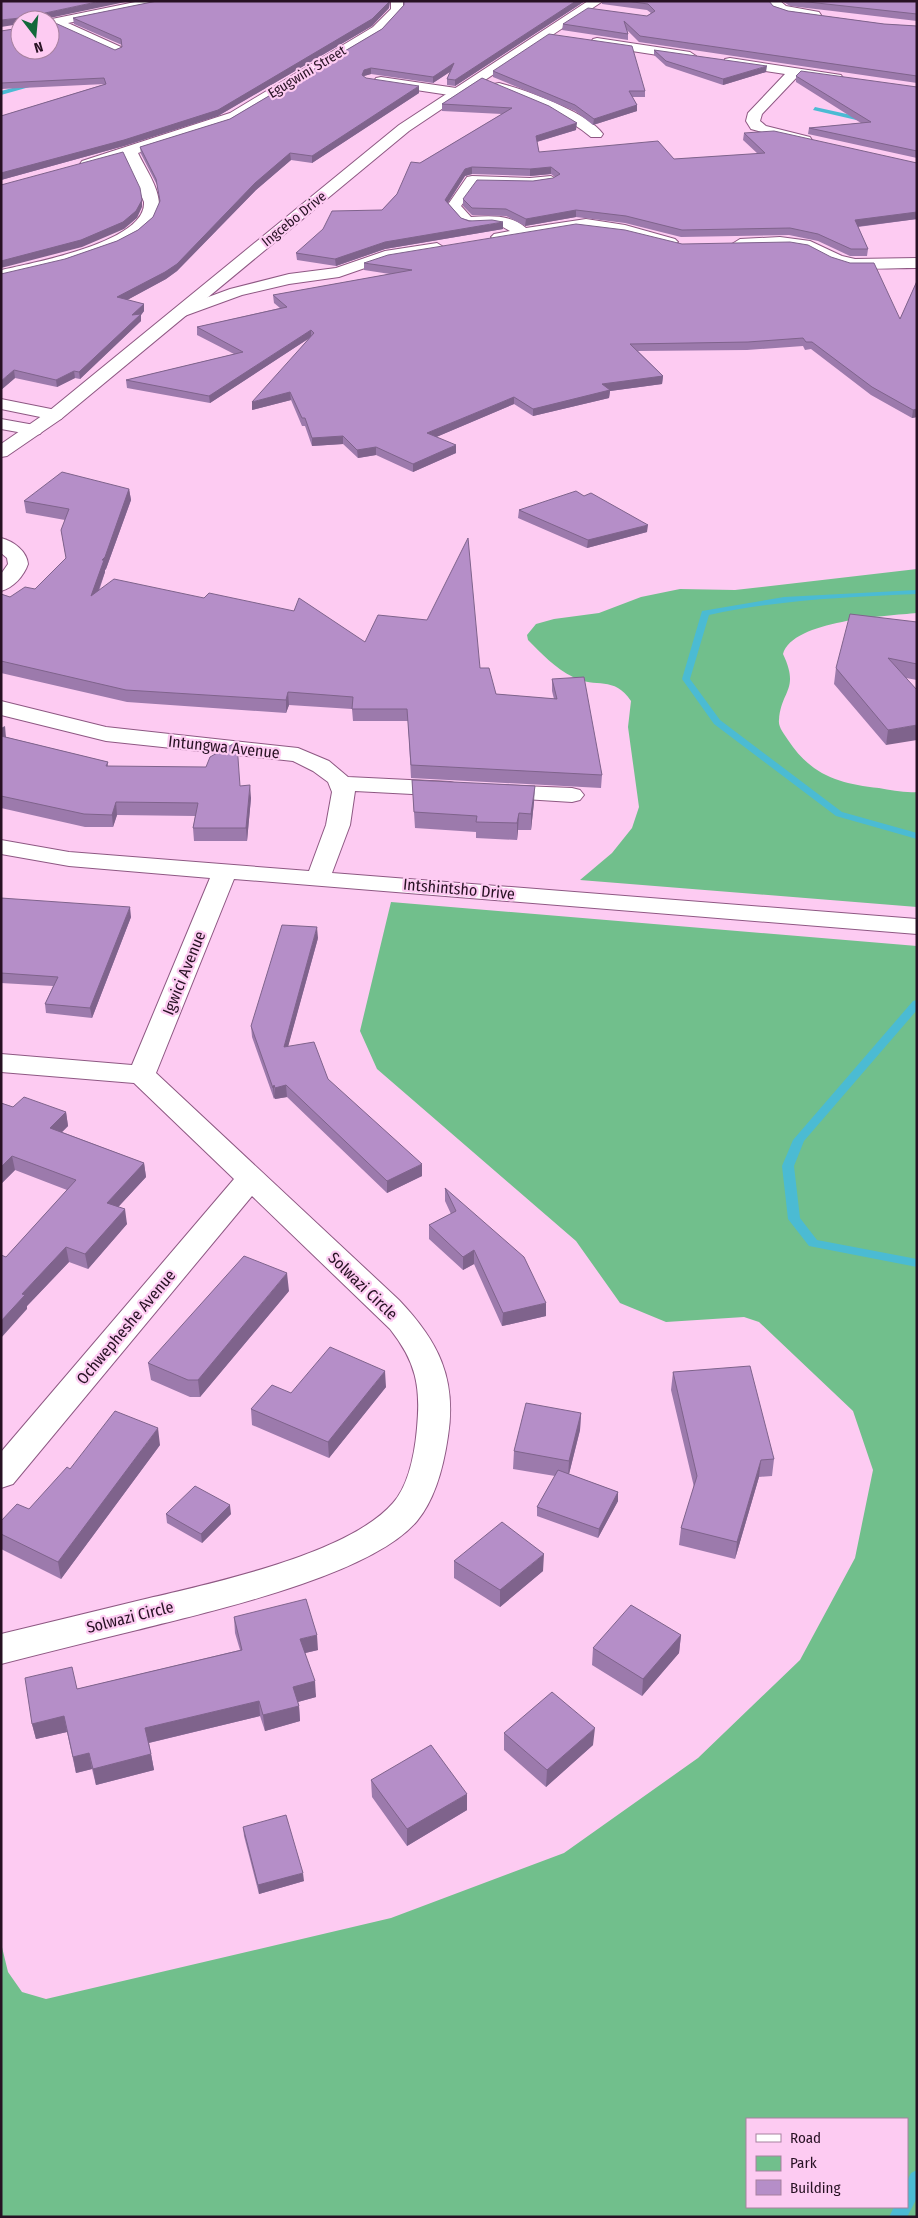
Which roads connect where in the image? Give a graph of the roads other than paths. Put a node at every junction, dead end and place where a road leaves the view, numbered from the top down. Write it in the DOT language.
graph roads {
  1 [pos="111,1"];
  2 [pos="159,1"];
  3 [pos="397,1"];
  4 [pos="772,1"];
  5 [pos="596,7"];
  6 [pos="126,8"];
  7 [pos="823,16"];
  8 [pos="60,21"];
  9 [pos="60,25"];
  10 [pos="546,34"];
  11 [pos="565,37"];
  12 [pos="584,40"];
  13 [pos="116,50"];
  14 [pos="700,58"];
  15 [pos="719,60"];
  16 [pos="795,72"];
  17 [pos="480,77"];
  18 [pos="372,80"];
  19 [pos="850,80"];
  20 [pos="456,92"];
  21 [pos="413,104"];
  22 [pos="432,108"];
  23 [pos="596,134"];
  24 [pos="819,143"];
  25 [pos="130,151"];
  26 [pos="77,166"];
  27 [pos="551,180"];
  28 [pos="522,233"];
  29 [pos="485,240"];
  30 [pos="726,244"];
  31 [pos="456,245"];
  32 [pos="687,245"];
  33 [pos="917,263"];
  34 [pos="1,275"];
  35 [pos="179,313"];
  36 [pos="1,404"];
  37 [pos="55,415"];
  38 [pos="1,424"];
  39 [pos="34,430"];
  40 [pos="1,452"];
  41 [pos="1,544"];
  42 [pos="1,585"];
  43 [pos="1,708"];
  44 [pos="341,784"];
  45 [pos="572,795"];
  46 [pos="1,847"];
  47 [pos="225,872"];
  48 [pos="318,878"];
  49 [pos="917,927"];
  50 [pos="1,1062"];
  51 [pos="142,1074"];
  52 [pos="250,1179"];
  53 [pos="1,1475"];
  54 [pos="1,1649"];
  1 -- 6 [label="street"];
  2 -- 6 [label="street"];
  3 -- 25 [label="street, Egugwini Street"];
  4 -- 7 [label="street"];
  5 -- 10 [label="street, Ingcebo Drive"];
  6 -- 8 [label="street"];
  9 -- 13 [label="street"];
  10 -- 11 [label="street"];
  10 -- 17 [label="street, Ingcebo Drive"];
  12 -- 14 [label="street"];
  15 -- 16 [label="street"];
  16 -- 19 [label="street"];
  16 -- 24 [label="street"];
  17 -- 20 [label="street, Ingcebo Drive"];
  17 -- 23 [label="street"];
  18 -- 20 [label="street"];
  20 -- 22 [label="street, Ingcebo Drive"];
  21 -- 22 [label="street"];
  22 -- 35 [label="street, Ingcebo Drive"];
  25 -- 26 [label="street, Egugwini Street"];
  25 -- 34 [label="street"];
  27 -- 28 [label="street"];
  28 -- 29 [label="street"];
  28 -- 32 [label="street"];
  30 -- 33 [label="street"];
  31 -- 35 [label="street"];
  35 -- 37 [label="street, Ingcebo Drive"];
  36 -- 37 [label="street"];
  37 -- 39 [label="street, Ingcebo Drive"];
  38 -- 39 [label="street"];
  39 -- 40 [label="street, Ingcebo Drive"];
  41 -- 42 [label="street"];
  43 -- 44 [label="street, Intungwa Avenue"];
  44 -- 45 [label="street"];
  44 -- 48 [label="street"];
  46 -- 47 [label="street, Intshintsho Drive"];
  47 -- 48 [label="street, Intshintsho Drive"];
  47 -- 51 [label="street, Igwici Avenue"];
  48 -- 49 [label="street, Intshintsho Drive"];
  50 -- 51 [label="street"];
  51 -- 52 [label="street, Solwazi Circle"];
  52 -- 53 [label="street, Ochwepheshe Avenue"];
  52 -- 54 [label="street, Solwazi Circle"];
}
